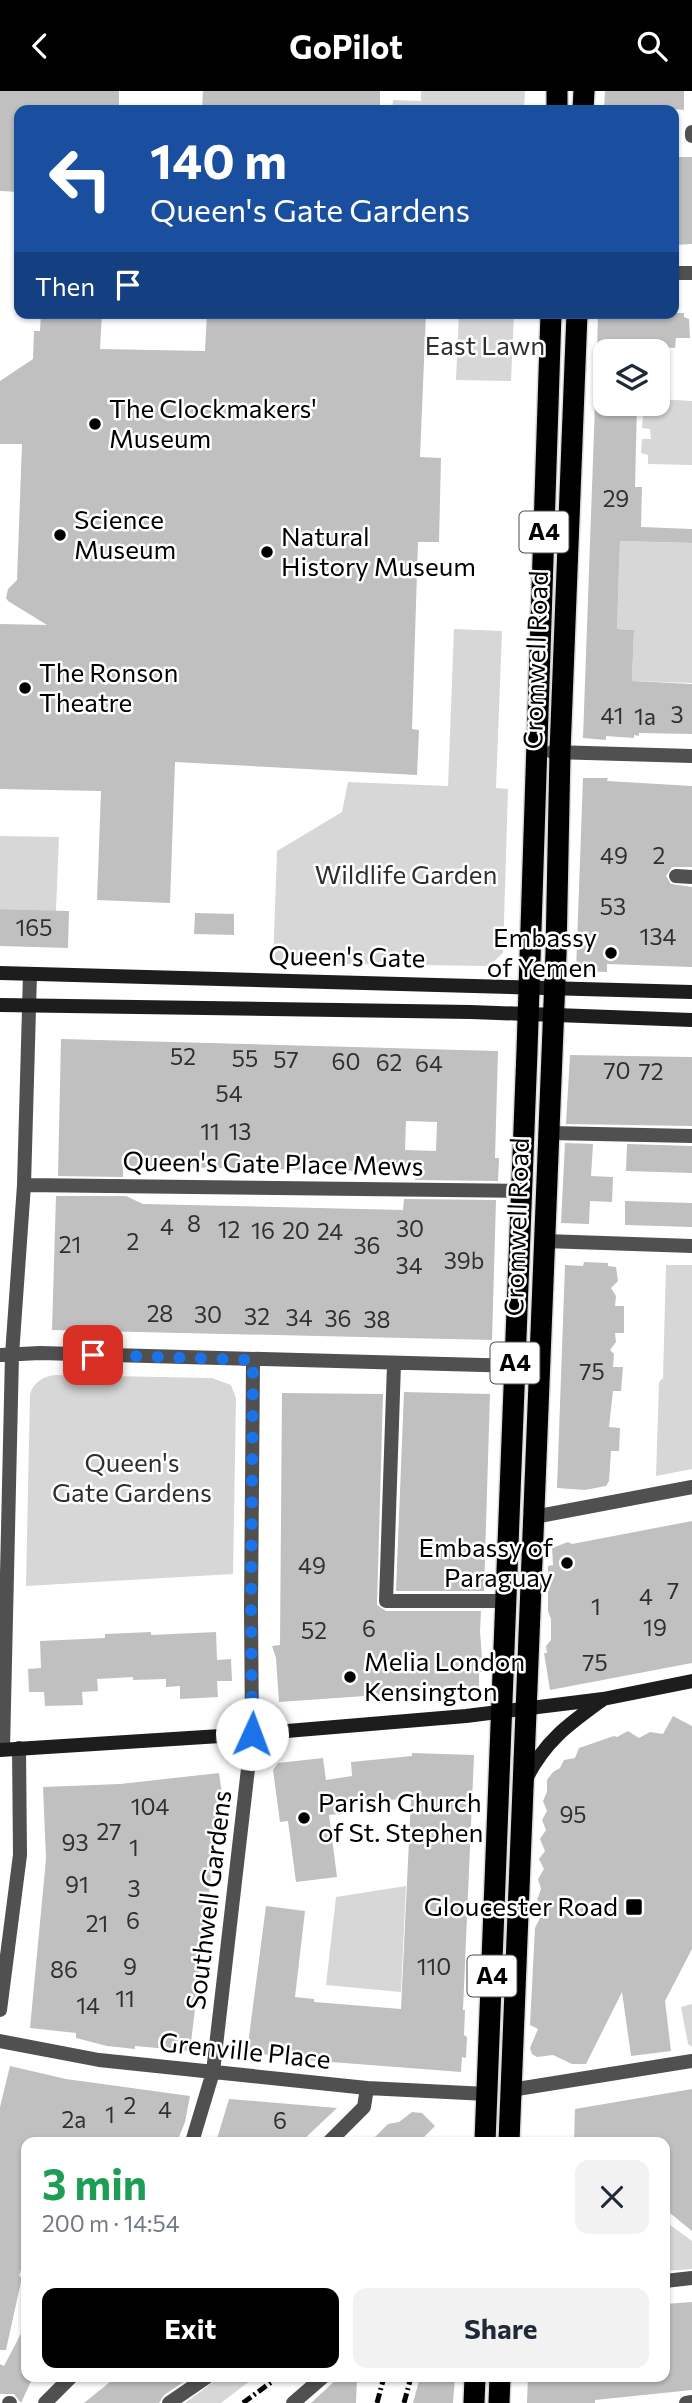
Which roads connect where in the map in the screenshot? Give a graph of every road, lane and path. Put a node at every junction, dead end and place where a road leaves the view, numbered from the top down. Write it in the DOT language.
graph roads {
  1 [pos="551,319"];
  2 [pos="577,319"];
  3 [pos="537,752"];
  4 [pos="560,752"];
  5 [pos="692,756"];
  6 [pos="676,876"];
  7 [pos="692,877"];
  8 [pos="0,973"];
  9 [pos="30,974"];
  10 [pos="529,986"];
  11 [pos="554,987"];
  12 [pos="692,992"];
  13 [pos="0,1005"];
  14 [pos="29,1006"];
  15 [pos="528,1014"];
  16 [pos="553,1015"];
  17 [pos="692,1020"];
  18 [pos="549,1133"];
  19 [pos="692,1136"];
  20 [pos="24,1185"];
  21 [pos="522,1191"];
  22 [pos="545,1241"];
  23 [pos="692,1246"];
  24 [pos="6,1355"];
  25 [pos="253,1360"];
  26 [pos="394,1364"];
  27 [pos="515,1366"];
  28 [pos="692,1487"];
  29 [pos="534,1517"];
  30 [pos="506,1601"];
  31 [pos="692,1681"];
  32 [pos="603,1699"];
  33 [pos="527,1709"];
  34 [pos="502,1712"];
  35 [pos="252,1734"];
  36 [pos="19,1748"];
  37 [pos="2,1750"];
  38 [pos="524,1782"];
  39 [pos="0,2010"];
  40 [pos="0,2041"];
  41 [pos="692,2061"];
  42 [pos="213,2072"];
  43 [pos="367,2088"];
  44 [pos="511,2090"];
  45 [pos="487,2094"];
  46 [pos="194,2137"];
  47 [pos="334,2137"];
  48 [pos="485,2137"];
  49 [pos="509,2137"];
  50 [pos="692,2278"];
  51 [pos="670,2280"];
  52 [pos="66,2382"];
  53 [pos="200,2382"];
  54 [pos="317,2382"];
  55 [pos="475,2382"];
  56 [pos="500,2382"];
  57 [pos="692,2402"];
  58 [pos="45,2403"];
  59 [pos="169,2403"];
  60 [pos="293,2403"];
  61 [pos="474,2403"];
  62 [pos="499,2403"];
  63 [pos="686,2403"];
  1 -- 3 [label="highway, Cromwell Road / A4"];
  2 -- 4 [label="highway, Cromwell Road / A4"];
  3 -- 4 [label="street"];
  3 -- 10 [label="highway, Cromwell Road / A4"];
  4 -- 5 [label="street"];
  4 -- 11 [label="highway, Cromwell Road / A4"];
  6 -- 7 [label="street"];
  8 -- 9 [label="street, Queen's Gate"];
  9 -- 10 [label="street, Queen's Gate"];
  9 -- 14 [label="street"];
  10 -- 11 [label="street, Queen's Gate"];
  10 -- 15 [label="highway, Cromwell Road / A4"];
  11 -- 12 [label="street, Queen's Gate"];
  11 -- 16 [label="highway, Cromwell Road / A4"];
  13 -- 14 [label="street, Queen's Gate"];
  14 -- 15 [label="street, Queen's Gate"];
  14 -- 20 [label="street"];
  15 -- 16 [label="street, Queen's Gate"];
  15 -- 21 [label="highway, Cromwell Road / A4"];
  16 -- 17 [label="street, Queen's Gate"];
  16 -- 18 [label="highway, Cromwell Road / A4"];
  18 -- 19 [label="street"];
  18 -- 22 [label="highway, Cromwell Road / A4"];
  20 -- 21 [label="street, Queen's Gate Place Mews"];
  20 -- 24 [label="street"];
  21 -- 27 [label="highway, Cromwell Road / A4"];
  22 -- 23 [label="street"];
  22 -- 29 [label="highway, Cromwell Road / A4"];
  24 -- 25 [label="street"];
  24 -- 37 [label="street"];
  25 -- 26 [label="street"];
  25 -- 35 [label="street"];
  26 -- 27 [label="street"];
  26 -- 30 [label="street"];
  27 -- 30 [label="highway, Cromwell Road / A4"];
  28 -- 29 [label="street"];
  29 -- 33 [label="highway, Cromwell Road / A4"];
  30 -- 34 [label="highway, Cromwell Road / A4"];
  31 -- 32 [label="street"];
  32 -- 33 [label="street"];
  32 -- 38 [label="street"];
  33 -- 34 [label="street"];
  33 -- 38 [label="highway, Cromwell Road / A4"];
  34 -- 35 [label="street"];
  34 -- 45 [label="highway, Cromwell Road / A4"];
  35 -- 36 [label="street"];
  35 -- 42 [label="street, Southwell Gardens"];
  36 -- 37 [label="street"];
  36 -- 39 [label="street"];
  38 -- 44 [label="highway, Cromwell Road / A4"];
  40 -- 42 [label="street, Grenville Place"];
  41 -- 44 [label="street"];
  42 -- 43 [label="street, Grenville Place"];
  42 -- 46 [label="street, Southwell Gardens"];
  43 -- 45 [label="street, Grenville Place"];
  43 -- 47 [label="street"];
  44 -- 49 [label="highway, Cromwell Road / A4"];
  45 -- 48 [label="highway, Cromwell Road / A4"];
  50 -- 51 [label="street"];
  52 -- 58 [label="street"];
  53 -- 59 [label="street"];
  54 -- 60 [label="street"];
  55 -- 61 [label="highway"];
  56 -- 62 [label="highway"];
  57 -- 63 [label="street"];
}
